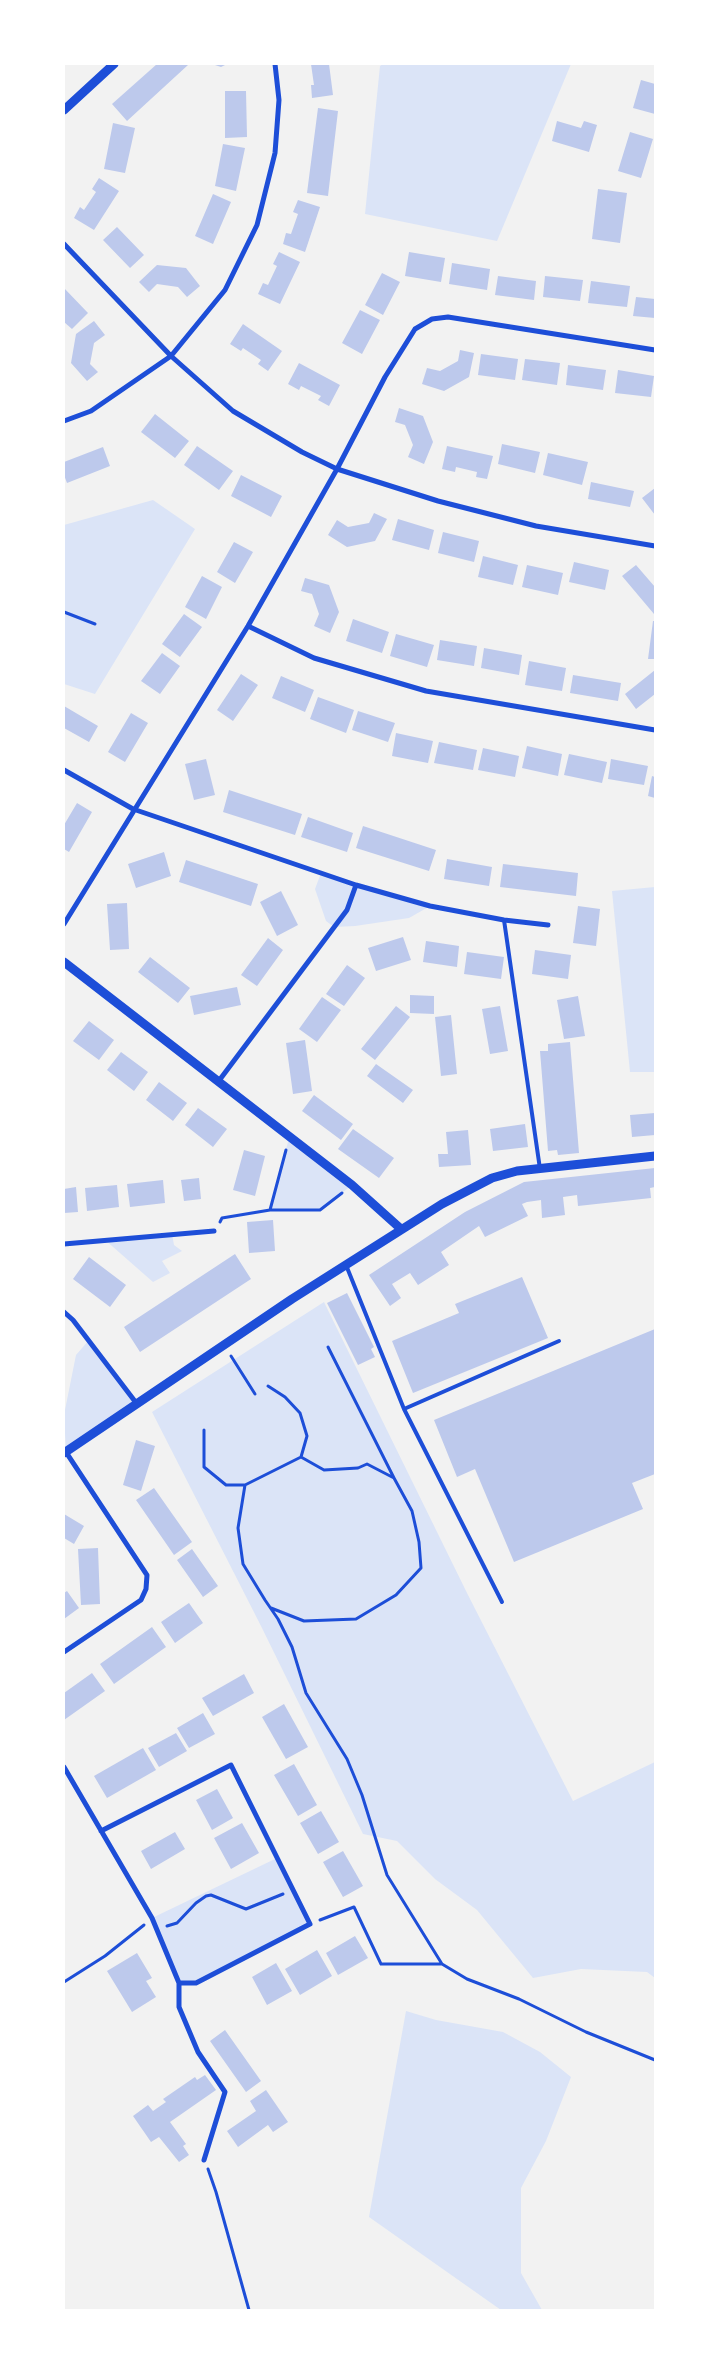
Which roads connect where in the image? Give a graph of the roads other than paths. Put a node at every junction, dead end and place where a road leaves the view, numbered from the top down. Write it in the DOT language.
graph roads {
  1 [pos="114,64"];
  2 [pos="275,64"];
  3 [pos="64,110"];
  4 [pos="64,244"];
  5 [pos="655,350"];
  6 [pos="171,356"];
  7 [pos="64,421"];
  8 [pos="337,468"];
  9 [pos="655,546"];
  10 [pos="248,626"];
  11 [pos="655,730"];
  12 [pos="64,770"];
  13 [pos="133,809"];
  14 [pos="356,886"];
  15 [pos="504,920"];
  16 [pos="64,924"];
  17 [pos="548,926"];
  18 [pos="64,962"];
  19 [pos="218,1082"];
  20 [pos="655,1156"];
  21 [pos="540,1169"];
  22 [pos="401,1229"];
  23 [pos="214,1231"];
  24 [pos="64,1244"];
  25 [pos="346,1265"];
  26 [pos="64,1312"];
  27 [pos="559,1341"];
  28 [pos="137,1404"];
  29 [pos="404,1409"];
  30 [pos="65,1452"];
  31 [pos="502,1602"];
  32 [pos="64,1652"];
  33 [pos="64,1767"];
  34 [pos="101,1831"];
  35 [pos="179,1983"];
  36 [pos="204,2160"];
  1 -- 3 [label="street"];
  2 -- 6 [label="street"];
  4 -- 6 [label="street"];
  5 -- 8 [label="street"];
  6 -- 7 [label="street"];
  6 -- 8 [label="street"];
  8 -- 9 [label="street"];
  8 -- 10 [label="street"];
  10 -- 11 [label="street"];
  10 -- 13 [label="street"];
  12 -- 13 [label="street"];
  13 -- 14 [label="street"];
  13 -- 16 [label="street"];
  14 -- 15 [label="street"];
  14 -- 19 [label="street"];
  15 -- 17 [label="street"];
  15 -- 21 [label="lane"];
  18 -- 19 [label="street"];
  19 -- 22 [label="street"];
  20 -- 21 [label="street"];
  21 -- 22 [label="street"];
  22 -- 25 [label="street"];
  23 -- 24 [label="street"];
  25 -- 28 [label="street"];
  25 -- 29 [label="lane"];
  26 -- 28 [label="street"];
  27 -- 29 [label="lane"];
  28 -- 30 [label="street"];
  29 -- 31 [label="lane"];
  30 -- 32 [label="street"];
  33 -- 34 [label="street"];
  34 -- 35 [label="street"];
  34 -- 35 [label="street"];
  35 -- 36 [label="street"];
}
